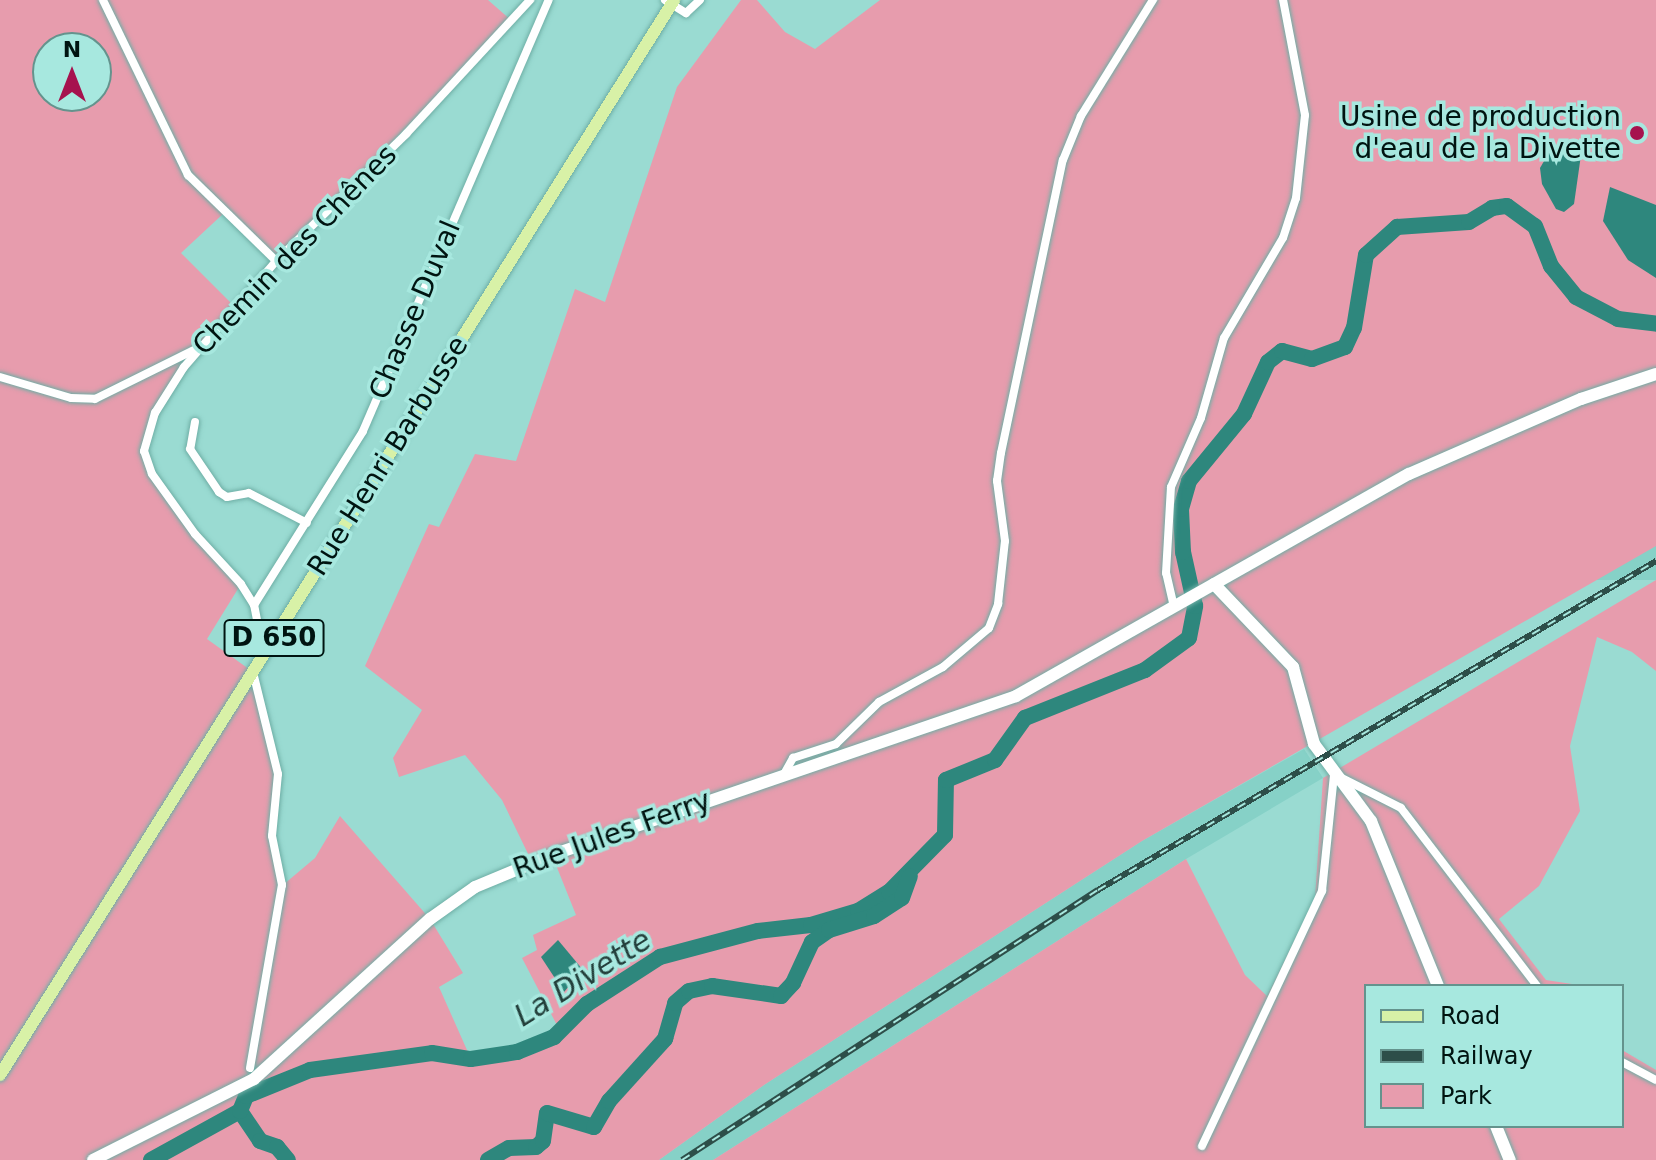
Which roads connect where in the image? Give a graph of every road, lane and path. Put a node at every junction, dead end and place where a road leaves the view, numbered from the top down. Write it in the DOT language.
graph roads {
  1 [pos="103,0"];
  2 [pos="530,0"];
  3 [pos="549,0"];
  4 [pos="700,0"];
  5 [pos="1153,0"];
  6 [pos="1283,0"];
  7 [pos="670,1"];
  8 [pos="276,261"];
  9 [pos="200,347"];
  10 [pos="1656,374"];
  11 [pos="0,377"];
  12 [pos="195,422"];
  13 [pos="307,523"];
  14 [pos="1214,584"];
  15 [pos="1179,604"];
  16 [pos="254,605"];
  17 [pos="274,638"];
  18 [pos="253,672"];
  19 [pos="1334,774"];
  20 [pos="783,776"];
  21 [pos="1437,984"];
  22 [pos="1535,984"];
  23 [pos="6,1052"];
  24 [pos="1624,1063"];
  25 [pos="250,1068"];
  26 [pos="0,1075"];
  27 [pos="1656,1080"];
  28 [pos="1497,1128"];
  29 [pos="1202,1146"];
  30 [pos="93,1160"];
  31 [pos="1510,1160"];
  1 -- 8 [label="street"];
  2 -- 8 [label="street, Chemin des Chênes"];
  3 -- 13 [label="street, Chasse Duval"];
  4 -- 7 [label="street"];
  5 -- 20 [label="street"];
  6 -- 15 [label="street"];
  7 -- 17 [label="main road, Rue Henri Barbusse / D 650"];
  8 -- 9 [label="street, Chemin des Chênes"];
  9 -- 11 [label="street"];
  9 -- 16 [label="street, Chemin des Chênes"];
  10 -- 14 [label="main road, Rue Jules Ferry"];
  12 -- 13 [label="street"];
  13 -- 16 [label="street, Chasse Duval"];
  14 -- 15 [label="main road, Rue Jules Ferry"];
  14 -- 19 [label="main road"];
  15 -- 20 [label="main road, Rue Jules Ferry"];
  16 -- 17 [label="street, Chemin des Chênes"];
  17 -- 18 [label="main road, Rue Henri Barbusse / D 650"];
  18 -- 23 [label="main road, Rue Henri Barbusse / D 650"];
  18 -- 25 [label="street"];
  19 -- 21 [label="main road"];
  19 -- 22 [label="street"];
  19 -- 29 [label="street"];
  20 -- 30 [label="main road, Rue Jules Ferry"];
  23 -- 26 [label="main road, Rue Henri Barbusse / D 650"];
  24 -- 27 [label="street"];
  28 -- 31 [label="main road"];
}
